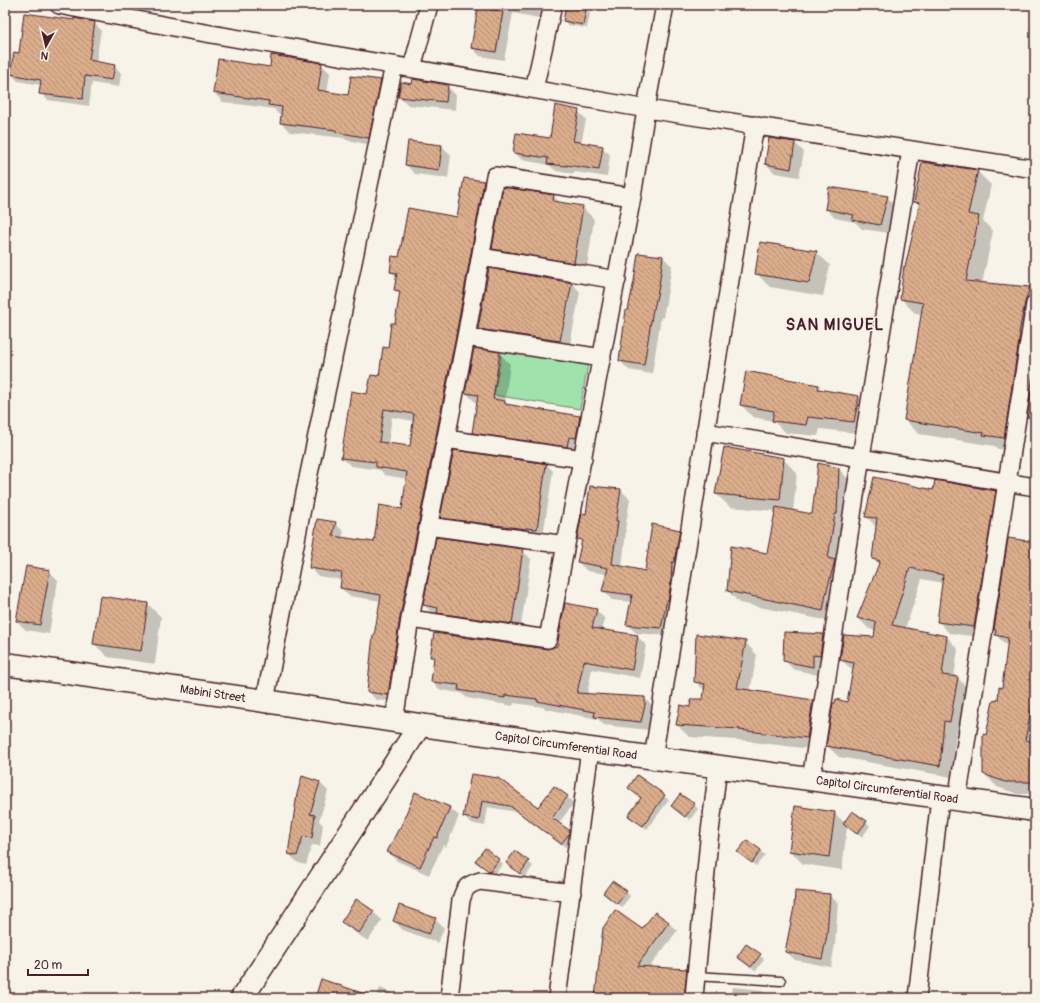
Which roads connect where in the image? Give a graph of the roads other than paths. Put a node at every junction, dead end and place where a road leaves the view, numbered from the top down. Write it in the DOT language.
graph roads {
  1 [pos="59,5"];
  2 [pos="429,5"];
  3 [pos="553,5"];
  4 [pos="665,5"];
  5 [pos="111,10"];
  6 [pos="394,65"];
  7 [pos="412,68"];
  8 [pos="534,89"];
  9 [pos="647,109"];
  10 [pos="755,125"];
  11 [pos="912,150"];
  12 [pos="1035,169"];
  13 [pos="632,197"];
  14 [pos="481,257"];
  15 [pos="617,280"];
  16 [pos="1035,304"];
  17 [pos="466,337"];
  18 [pos="602,358"];
  19 [pos="705,432"];
  20 [pos="446,439"];
  21 [pos="860,458"];
  22 [pos="583,459"];
  23 [pos="1008,482"];
  24 [pos="1035,486"];
  25 [pos="428,526"];
  26 [pos="566,545"];
  27 [pos="410,619"];
  28 [pos="5,664"];
  29 [pos="265,701"];
  30 [pos="394,721"];
  31 [pos="420,725"];
  32 [pos="590,749"];
  33 [pos="653,758"];
  34 [pos="718,767"];
  35 [pos="811,780"];
  36 [pos="948,799"];
  37 [pos="1035,810"];
  38 [pos="572,893"];
  39 [pos="695,976"];
  40 [pos="781,981"];
  41 [pos="694,997"];
  42 [pos="242,998"];
  43 [pos="449,998"];
  44 [pos="558,998"];
  45 [pos="917,998"];
  1 -- 5 [label="street"];
  2 -- 7 [label="street"];
  3 -- 8 [label="street"];
  4 -- 9 [label="street"];
  5 -- 6 [label="street"];
  6 -- 7 [label="street"];
  6 -- 29 [label="street"];
  7 -- 8 [label="street"];
  8 -- 9 [label="street"];
  9 -- 10 [label="street"];
  9 -- 13 [label="street"];
  10 -- 11 [label="street"];
  10 -- 19 [label="street"];
  11 -- 12 [label="street"];
  11 -- 21 [label="street"];
  13 -- 14 [label="street"];
  13 -- 15 [label="street"];
  14 -- 15 [label="street"];
  14 -- 17 [label="street"];
  15 -- 18 [label="street"];
  16 -- 23 [label="street"];
  17 -- 18 [label="street"];
  17 -- 20 [label="street"];
  18 -- 22 [label="street"];
  19 -- 21 [label="street"];
  19 -- 33 [label="street"];
  20 -- 22 [label="street"];
  20 -- 25 [label="street"];
  21 -- 23 [label="street"];
  21 -- 35 [label="street"];
  22 -- 26 [label="street"];
  23 -- 24 [label="street"];
  23 -- 36 [label="street"];
  25 -- 26 [label="street"];
  25 -- 27 [label="street"];
  26 -- 27 [label="street"];
  27 -- 30 [label="street"];
  28 -- 29 [label="main road, Mabini Street"];
  29 -- 30 [label="main road, Mabini Street"];
  30 -- 31 [label="main road, Mabini Street"];
  31 -- 32 [label="main road, Capitol Circumferential Road"];
  31 -- 42 [label="main road"];
  32 -- 33 [label="main road, Capitol Circumferential Road"];
  32 -- 38 [label="street"];
  33 -- 34 [label="main road, Capitol Circumferential Road"];
  34 -- 35 [label="main road, Capitol Circumferential Road"];
  34 -- 39 [label="street"];
  35 -- 36 [label="main road, Capitol Circumferential Road"];
  36 -- 37 [label="main road, Capitol Circumferential Road"];
  36 -- 45 [label="street"];
  38 -- 43 [label="street"];
  38 -- 44 [label="street"];
  39 -- 40 [label="lane"];
  39 -- 41 [label="street"];
}
